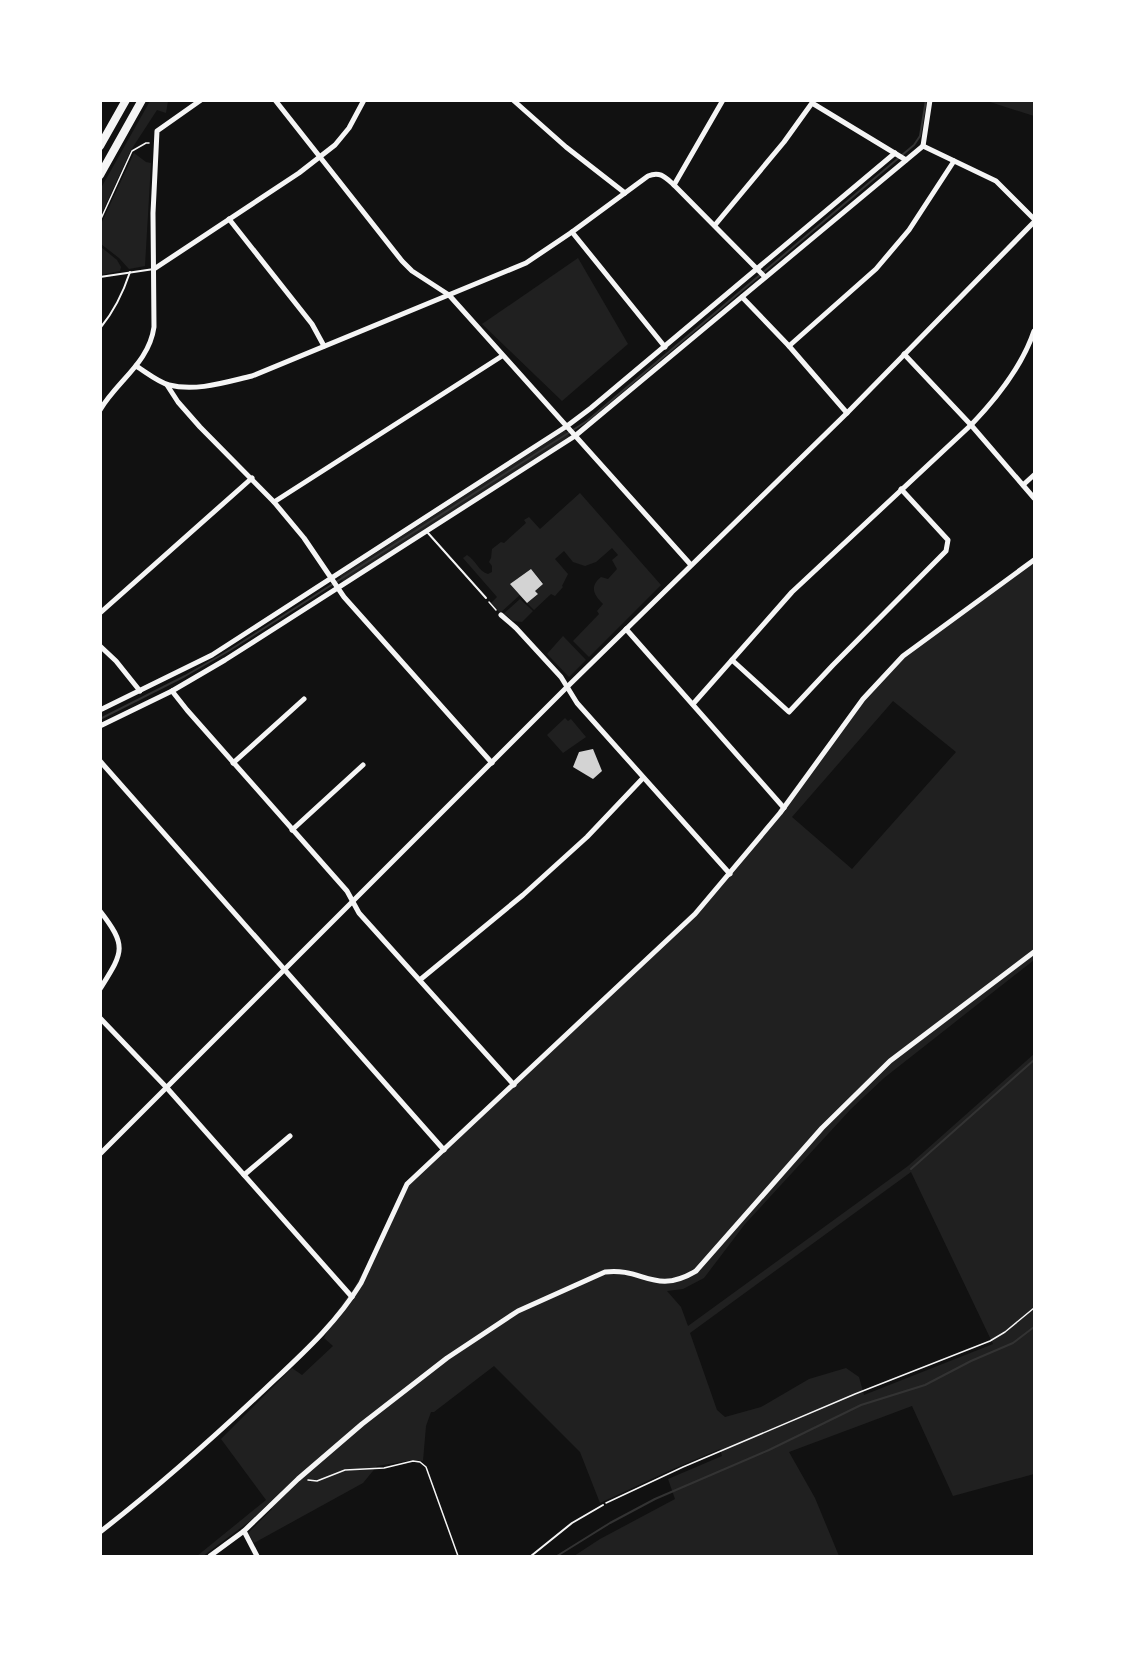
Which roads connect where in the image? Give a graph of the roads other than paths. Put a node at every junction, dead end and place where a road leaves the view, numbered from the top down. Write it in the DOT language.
graph roads {
  1 [pos="126,100"];
  2 [pos="142,100"];
  3 [pos="201,100"];
  4 [pos="275,100"];
  5 [pos="364,100"];
  6 [pos="513,100"];
  7 [pos="723,100"];
  8 [pos="930,100"];
  9 [pos="812,102"];
  10 [pos="100,146"];
  11 [pos="923,146"];
  12 [pos="896,154"];
  13 [pos="319,156"];
  14 [pos="905,159"];
  15 [pos="954,161"];
  16 [pos="100,175"];
  17 [pos="674,185"];
  18 [pos="624,193"];
  19 [pos="229,219"];
  20 [pos="1035,221"];
  21 [pos="715,225"];
  22 [pos="572,232"];
  23 [pos="153,269"];
  24 [pos="130,272"];
  25 [pos="761,273"];
  26 [pos="100,277"];
  27 [pos="449,296"];
  28 [pos="742,297"];
  29 [pos="101,327"];
  30 [pos="1035,331"];
  31 [pos="324,346"];
  32 [pos="789,346"];
  33 [pos="665,347"];
  34 [pos="904,354"];
  35 [pos="502,356"];
  36 [pos="136,366"];
  37 [pos="167,385"];
  38 [pos="100,410"];
  39 [pos="847,413"];
  40 [pos="971,425"];
  41 [pos="571,431"];
  42 [pos="1035,475"];
  43 [pos="252,478"];
  44 [pos="1023,485"];
  45 [pos="901,489"];
  46 [pos="1035,498"];
  47 [pos="274,502"];
  48 [pos="427,531"];
  49 [pos="1035,560"];
  50 [pos="691,566"];
  51 [pos="336,582"];
  52 [pos="486,598"];
  53 [pos="100,613"];
  54 [pos="501,615"];
  55 [pos="626,629"];
  56 [pos="100,646"];
  57 [pos="732,660"];
  58 [pos="566,688"];
  59 [pos="140,691"];
  60 [pos="172,691"];
  61 [pos="304,699"];
  62 [pos="693,704"];
  63 [pos="100,710"];
  64 [pos="100,726"];
  65 [pos="100,761"];
  66 [pos="233,763"];
  67 [pos="492,763"];
  68 [pos="363,765"];
  69 [pos="643,778"];
  70 [pos="784,808"];
  71 [pos="292,830"];
  72 [pos="730,874"];
  73 [pos="353,902"];
  74 [pos="100,910"];
  75 [pos="1035,952"];
  76 [pos="285,970"];
  77 [pos="421,979"];
  78 [pos="100,989"];
  79 [pos="100,1018"];
  80 [pos="514,1085"];
  81 [pos="167,1088"];
  82 [pos="290,1136"];
  83 [pos="444,1150"];
  84 [pos="100,1154"];
  85 [pos="244,1175"];
  86 [pos="352,1297"];
  87 [pos="603,1505"];
  88 [pos="244,1531"];
  89 [pos="100,1532"];
  90 [pos="210,1557"];
  91 [pos="257,1557"];
  92 [pos="531,1557"];
  1 -- 10 [label="main road"];
  2 -- 16 [label="main road"];
  3 -- 23 [label="street"];
  4 -- 13 [label="street"];
  5 -- 13 [label="street"];
  6 -- 18 [label="street"];
  7 -- 17 [label="street"];
  8 -- 11 [label="street"];
  9 -- 12 [label="street"];
  9 -- 21 [label="street"];
  11 -- 14 [label="street"];
  11 -- 15 [label="street"];
  12 -- 14 [label="street"];
  12 -- 25 [label="street"];
  13 -- 19 [label="street"];
  13 -- 27 [label="street"];
  14 -- 25 [label="street"];
  15 -- 20 [label="street"];
  15 -- 32 [label="street"];
  17 -- 18 [label="street"];
  17 -- 21 [label="street"];
  18 -- 22 [label="street"];
  19 -- 23 [label="street"];
  19 -- 31 [label="street"];
  20 -- 34 [label="street"];
  21 -- 25 [label="street"];
  22 -- 27 [label="street"];
  22 -- 33 [label="street"];
  23 -- 24 [label="lane"];
  23 -- 36 [label="street"];
  24 -- 26 [label="lane"];
  24 -- 29 [label="lane"];
  25 -- 28 [label="street"];
  25 -- 33 [label="street"];
  27 -- 31 [label="street"];
  27 -- 35 [label="street"];
  28 -- 32 [label="street"];
  28 -- 41 [label="street"];
  30 -- 40 [label="street"];
  31 -- 37 [label="street"];
  32 -- 39 [label="street"];
  33 -- 41 [label="street"];
  34 -- 39 [label="street"];
  34 -- 40 [label="street"];
  35 -- 41 [label="street"];
  35 -- 47 [label="street"];
  36 -- 37 [label="street"];
  36 -- 38 [label="street"];
  37 -- 43 [label="street"];
  39 -- 50 [label="street"];
  40 -- 44 [label="street"];
  40 -- 45 [label="street"];
  41 -- 48 [label="street"];
  41 -- 50 [label="street"];
  41 -- 51 [label="street"];
  42 -- 44 [label="street"];
  43 -- 47 [label="street"];
  43 -- 53 [label="street"];
  44 -- 46 [label="street"];
  45 -- 57 [label="street"];
  45 -- 57 [label="street"];
  47 -- 51 [label="street"];
  48 -- 51 [label="street"];
  48 -- 52 [label="lane"];
  49 -- 70 [label="street"];
  50 -- 55 [label="street"];
  51 -- 59 [label="street"];
  51 -- 60 [label="street"];
  51 -- 67 [label="street"];
  54 -- 58 [label="street"];
  55 -- 58 [label="street"];
  55 -- 62 [label="street"];
  56 -- 59 [label="street"];
  57 -- 62 [label="street"];
  58 -- 67 [label="street"];
  58 -- 69 [label="street"];
  59 -- 63 [label="street"];
  60 -- 64 [label="street"];
  60 -- 66 [label="street"];
  61 -- 66 [label="street"];
  62 -- 70 [label="street"];
  65 -- 76 [label="street"];
  66 -- 71 [label="street"];
  67 -- 73 [label="street"];
  68 -- 71 [label="street"];
  69 -- 72 [label="street"];
  69 -- 77 [label="street"];
  70 -- 72 [label="street"];
  71 -- 73 [label="street"];
  72 -- 80 [label="street"];
  73 -- 76 [label="street"];
  73 -- 77 [label="street"];
  74 -- 78 [label="street"];
  75 -- 88 [label="street"];
  76 -- 81 [label="street"];
  76 -- 83 [label="street"];
  77 -- 80 [label="street"];
  79 -- 81 [label="street"];
  80 -- 83 [label="street"];
  81 -- 84 [label="street"];
  81 -- 85 [label="street"];
  82 -- 85 [label="street"];
  83 -- 86 [label="street"];
  85 -- 86 [label="street"];
  86 -- 89 [label="street"];
  87 -- 92 [label="lane"];
  88 -- 90 [label="street"];
  88 -- 91 [label="street"];
}
